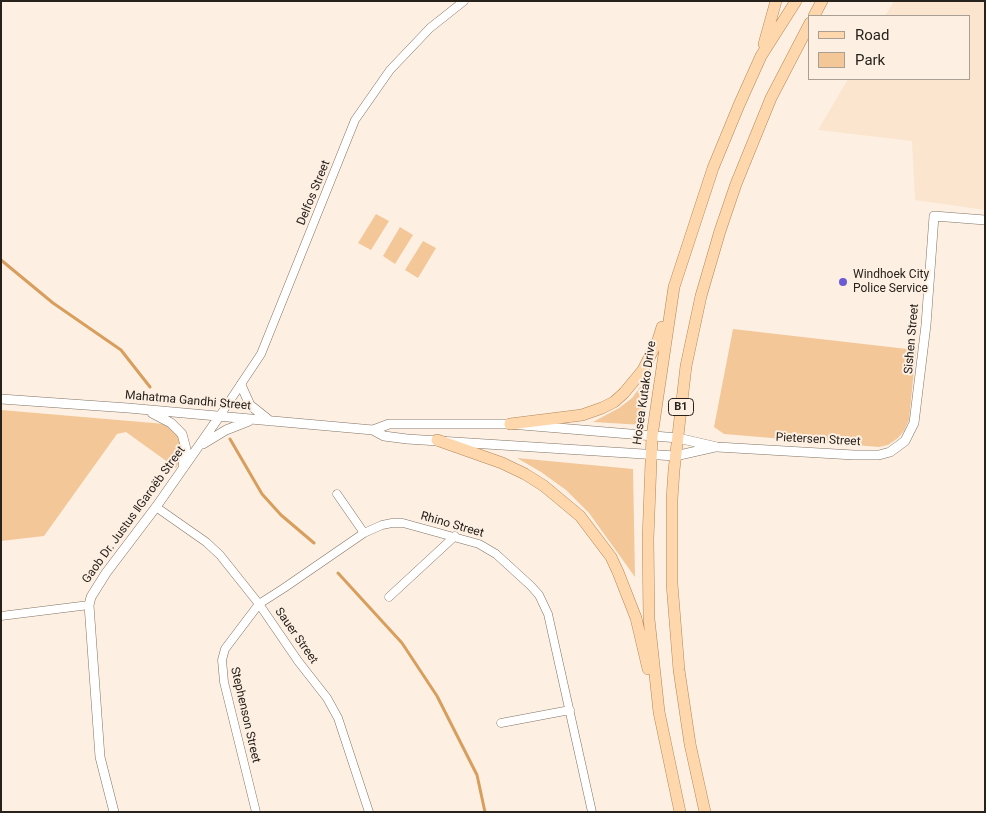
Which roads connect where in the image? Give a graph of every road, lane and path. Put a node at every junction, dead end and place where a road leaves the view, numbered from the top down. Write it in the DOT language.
graph roads {
  1 [pos="464,1"];
  2 [pos="776,1"];
  3 [pos="796,1"];
  4 [pos="822,1"];
  5 [pos="815,15"];
  6 [pos="808,27"];
  7 [pos="761,56"];
  8 [pos="985,220"];
  9 [pos="674,287"];
  10 [pos="241,385"];
  11 [pos="1,399"];
  12 [pos="147,410"];
  13 [pos="219,417"];
  14 [pos="254,420"];
  15 [pos="270,421"];
  16 [pos="510,424"];
  17 [pos="373,430"];
  18 [pos="909,434"];
  19 [pos="652,436"];
  20 [pos="678,438"];
  21 [pos="437,440"];
  22 [pos="198,446"];
  23 [pos="717,446"];
  24 [pos="651,454"];
  25 [pos="676,456"];
  26 [pos="182,468"];
  27 [pos="337,494"];
  28 [pos="156,507"];
  29 [pos="364,533"];
  30 [pos="454,536"];
  31 [pos="389,597"];
  32 [pos="259,604"];
  33 [pos="89,605"];
  34 [pos="1,616"];
  35 [pos="570,710"];
  36 [pos="658,712"];
  37 [pos="501,722"];
  38 [pos="114,812"];
  39 [pos="256,812"];
  40 [pos="369,812"];
  41 [pos="592,812"];
  42 [pos="680,812"];
  43 [pos="705,812"];
  1 -- 10 [label="street, Delfos Street"];
  2 -- 7 [label="main road, B1"];
  3 -- 7 [label="main road, Hosea Kutako Drive"];
  4 -- 5 [label="main road"];
  6 -- 20 [label="main road, B1"];
  7 -- 9 [label="main road, Hosea Kutako Drive / B1"];
  8 -- 18 [label="street, Sishen Street"];
  9 -- 16 [label="main road"];
  9 -- 19 [label="main road, Hosea Kutako Drive / B1"];
  10 -- 13 [label="street, Delfos Street"];
  10 -- 15 [label="street"];
  11 -- 12 [label="street, Mahatma Gandhi Street"];
  12 -- 13 [label="street, Mahatma Gandhi Street"];
  12 -- 26 [label="street"];
  13 -- 14 [label="street, Mahatma Gandhi Street"];
  13 -- 22 [label="street, Gaob Dr. Justus ǁGaroëb Street"];
  14 -- 15 [label="street, Mahatma Gandhi Street"];
  14 -- 22 [label="street"];
  15 -- 17 [label="street, Mahatma Gandhi Street"];
  16 -- 17 [label="street, Mahatma Gandhi Street"];
  16 -- 19 [label="street, Mahatma Gandhi Street"];
  17 -- 21 [label="street, Mahatma Gandhi Street"];
  18 -- 23 [label="street, Pietersen Street"];
  19 -- 20 [label="street, Mahatma Gandhi Street"];
  19 -- 24 [label="main road, Hosea Kutako Drive / B1"];
  20 -- 23 [label="street, Pietersen Street"];
  20 -- 25 [label="main road, B1"];
  21 -- 24 [label="street, Mahatma Gandhi Street"];
  21 -- 36 [label="main road"];
  22 -- 26 [label="street, Gaob Dr. Justus ǁGaroëb Street"];
  23 -- 25 [label="street, Pietersen Street"];
  24 -- 25 [label="street, Mahatma Gandhi Street"];
  24 -- 36 [label="main road, Hosea Kutako Drive / B1"];
  25 -- 43 [label="main road, B1"];
  26 -- 28 [label="street, Gaob Dr. Justus ǁGaroëb Street"];
  27 -- 29 [label="street"];
  28 -- 32 [label="street, Sauer Street"];
  28 -- 33 [label="street, Gaob Dr. Justus ǁGaroëb Street"];
  29 -- 30 [label="street, Rhino Street"];
  29 -- 32 [label="street, Rhino Street"];
  30 -- 31 [label="street"];
  30 -- 35 [label="street, Rhino Street"];
  32 -- 39 [label="street, Stephenson Street"];
  32 -- 40 [label="street, Sauer Street"];
  33 -- 34 [label="street"];
  33 -- 38 [label="street"];
  35 -- 37 [label="street"];
  35 -- 41 [label="street, Rhino Street"];
  36 -- 42 [label="main road, Hosea Kutako Drive / B1"];
}
